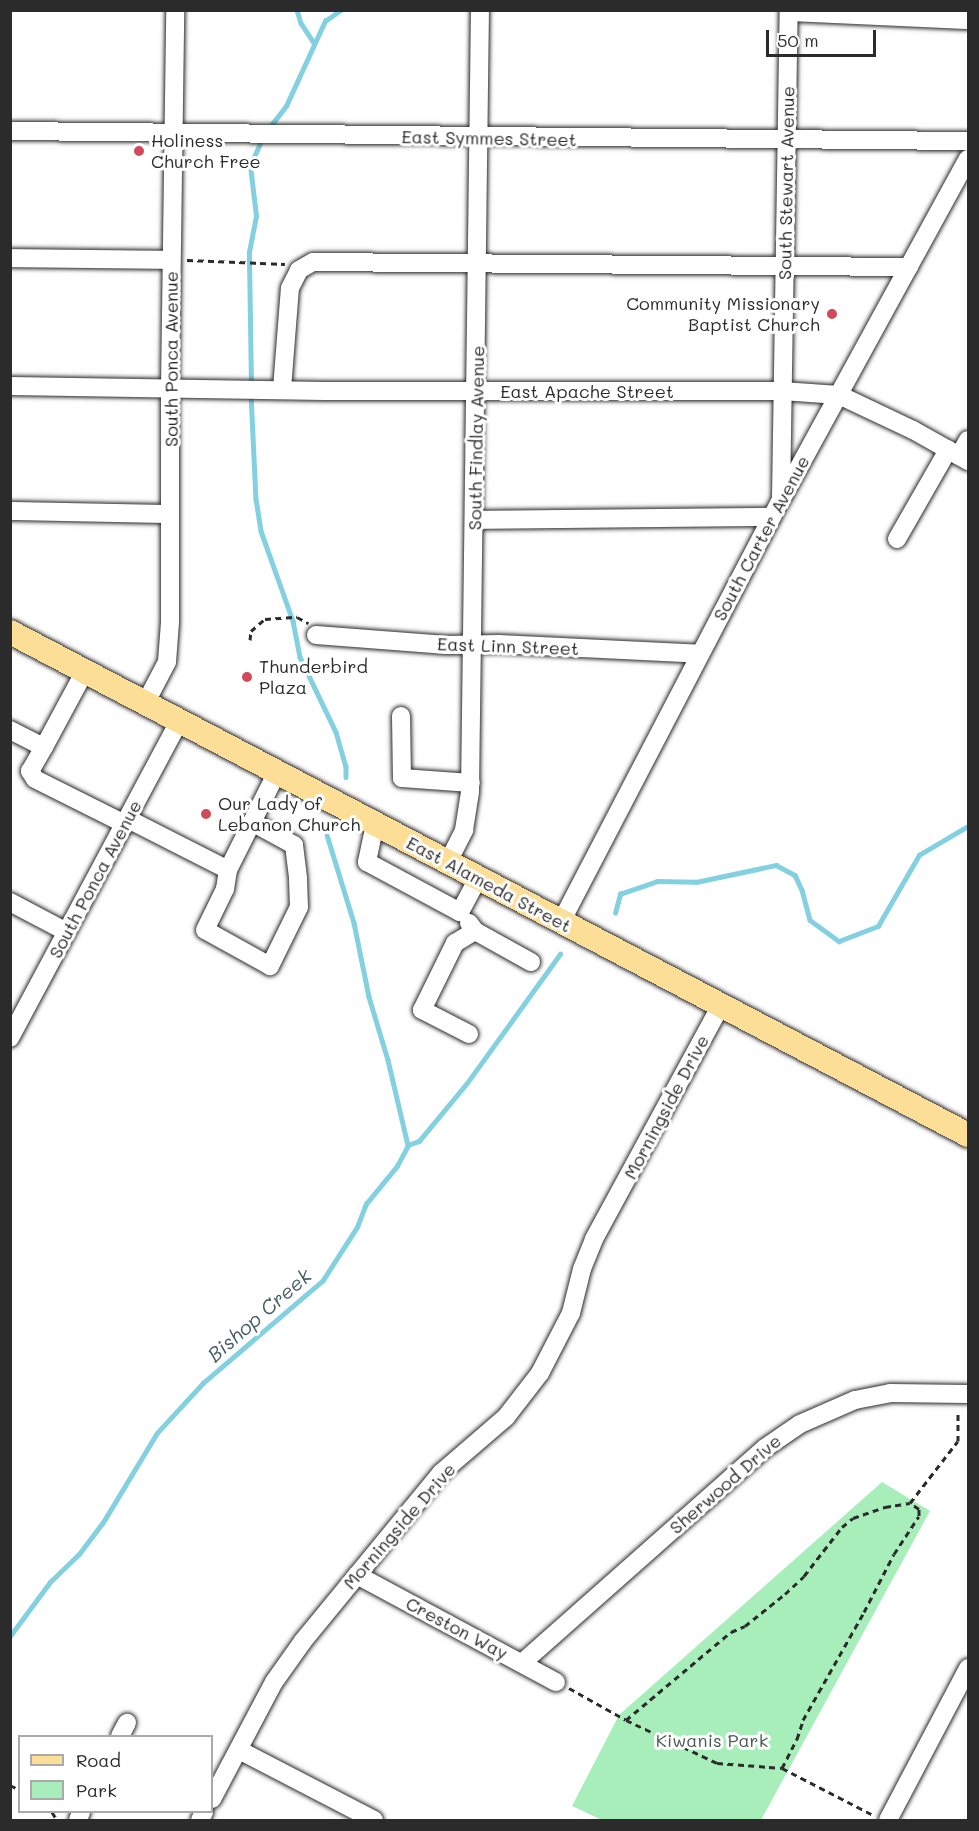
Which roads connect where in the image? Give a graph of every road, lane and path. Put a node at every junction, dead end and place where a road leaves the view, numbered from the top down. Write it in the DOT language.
graph roads {
  1 [pos="175,10"];
  2 [pos="789,11"];
  3 [pos="480,15"];
  4 [pos="969,20"];
  5 [pos="10,131"];
  6 [pos="172,134"];
  7 [pos="479,138"];
  8 [pos="787,141"];
  9 [pos="969,141"];
  10 [pos="969,159"];
  11 [pos="10,258"];
  12 [pos="179,260"];
  13 [pos="478,263"];
  14 [pos="305,266"];
  15 [pos="785,266"];
  16 [pos="909,267"];
  17 [pos="10,386"];
  18 [pos="170,387"];
  19 [pos="282,389"];
  20 [pos="477,390"];
  21 [pos="782,391"];
  22 [pos="839,395"];
  23 [pos="969,440"];
  24 [pos="959,456"];
  25 [pos="781,500"];
  26 [pos="10,511"];
  27 [pos="170,514"];
  28 [pos="772,517"];
  29 [pos="474,520"];
  30 [pos="897,539"];
  31 [pos="297,617"];
  32 [pos="10,632"];
  33 [pos="315,635"];
  34 [pos="250,640"];
  35 [pos="474,645"];
  36 [pos="700,654"];
  37 [pos="85,671"];
  38 [pos="146,702"];
  39 [pos="401,716"];
  40 [pos="180,720"];
  41 [pos="10,730"];
  42 [pos="44,747"];
  43 [pos="277,772"];
  44 [pos="471,783"];
  45 [pos="126,821"];
  46 [pos="252,822"];
  47 [pos="375,824"];
  48 [pos="448,862"];
  49 [pos="228,870"];
  50 [pos="478,878"];
  51 [pos="10,902"];
  52 [pos="460,912"];
  53 [pos="561,922"];
  54 [pos="67,932"];
  55 [pos="475,932"];
  56 [pos="531,962"];
  57 [pos="721,1005"];
  58 [pos="469,1034"];
  59 [pos="10,1038"];
  60 [pos="969,1135"];
  61 [pos="963,1394"];
  62 [pos="910,1503"];
  63 [pos="357,1575"];
  64 [pos="522,1663"];
  65 [pos="969,1668"];
  66 [pos="556,1682"];
  67 [pos="626,1720"];
  68 [pos="239,1750"];
  69 [pos="782,1768"];
  70 [pos="213,1797"];
  71 [pos="883,1819"];
  72 [pos="374,1821"];
  1 -- 6 [label="street, South Ponca Avenue"];
  2 -- 4 [label="street"];
  2 -- 8 [label="street, South Stewart Avenue"];
  3 -- 7 [label="street, South Findlay Avenue"];
  5 -- 6 [label="street, East Symmes Street"];
  6 -- 7 [label="street, East Symmes Street"];
  6 -- 12 [label="street, South Ponca Avenue"];
  7 -- 8 [label="street, East Symmes Street"];
  7 -- 13 [label="street, South Findlay Avenue"];
  8 -- 9 [label="street, East Symmes Street"];
  8 -- 15 [label="street, South Stewart Avenue"];
  10 -- 16 [label="street, South Carter Avenue"];
  11 -- 12 [label="street"];
  12 -- 14 [label="path"];
  12 -- 18 [label="street, South Ponca Avenue"];
  13 -- 14 [label="street"];
  13 -- 15 [label="street"];
  13 -- 20 [label="street, South Findlay Avenue"];
  14 -- 19 [label="street"];
  15 -- 16 [label="street"];
  15 -- 21 [label="street, South Stewart Avenue"];
  16 -- 22 [label="street, South Carter Avenue"];
  17 -- 18 [label="street, East Apache Street"];
  18 -- 19 [label="street, East Apache Street"];
  18 -- 27 [label="street, South Ponca Avenue"];
  19 -- 20 [label="street, East Apache Street"];
  20 -- 21 [label="street, East Apache Street"];
  20 -- 29 [label="street, South Findlay Avenue"];
  21 -- 22 [label="street, East Apache Street"];
  21 -- 25 [label="street, South Stewart Avenue"];
  22 -- 24 [label="street, East Apache Street"];
  22 -- 25 [label="street, South Carter Avenue"];
  23 -- 24 [label="street"];
  24 -- 30 [label="street"];
  25 -- 28 [label="street, South Carter Avenue"];
  26 -- 27 [label="street"];
  27 -- 38 [label="street, South Ponca Avenue"];
  28 -- 29 [label="street"];
  28 -- 36 [label="street, South Carter Avenue"];
  29 -- 35 [label="street, South Findlay Avenue"];
  31 -- 34 [label="path"];
  32 -- 37 [label="main road, East Alameda Street"];
  33 -- 35 [label="street, East Linn Street"];
  35 -- 36 [label="street, East Linn Street"];
  35 -- 44 [label="street, South Findlay Avenue"];
  36 -- 53 [label="street, South Carter Avenue"];
  37 -- 38 [label="main road, East Alameda Street"];
  37 -- 42 [label="street"];
  38 -- 40 [label="main road, East Alameda Street"];
  39 -- 44 [label="street"];
  40 -- 43 [label="main road, East Alameda Street"];
  40 -- 45 [label="street, South Ponca Avenue"];
  41 -- 42 [label="street"];
  42 -- 45 [label="street"];
  43 -- 46 [label="street"];
  43 -- 47 [label="main road, East Alameda Street"];
  44 -- 48 [label="street, South Findlay Avenue"];
  45 -- 49 [label="street"];
  45 -- 54 [label="street, South Ponca Avenue"];
  46 -- 49 [label="street"];
  46 -- 49 [label="street"];
  47 -- 48 [label="main road, East Alameda Street"];
  47 -- 52 [label="street"];
  48 -- 50 [label="main road, East Alameda Street"];
  50 -- 52 [label="street"];
  50 -- 53 [label="main road, East Alameda Street"];
  51 -- 54 [label="street"];
  52 -- 55 [label="street"];
  53 -- 57 [label="main road, East Alameda Street"];
  54 -- 59 [label="street, South Ponca Avenue"];
  55 -- 56 [label="street"];
  55 -- 58 [label="street"];
  57 -- 60 [label="main road, East Alameda Street"];
  57 -- 63 [label="street, Morningside Drive"];
  61 -- 62 [label="path"];
  61 -- 64 [label="street, Sherwood Drive"];
  62 -- 67 [label="path"];
  62 -- 69 [label="path"];
  63 -- 64 [label="street, Creston Way"];
  63 -- 68 [label="street, Morningside Drive"];
  64 -- 66 [label="street, Creston Way"];
  65 -- 71 [label="street"];
  66 -- 67 [label="path"];
  67 -- 69 [label="path"];
  68 -- 70 [label="street, Morningside Drive"];
  68 -- 72 [label="street"];
  69 -- 71 [label="path"];
}
